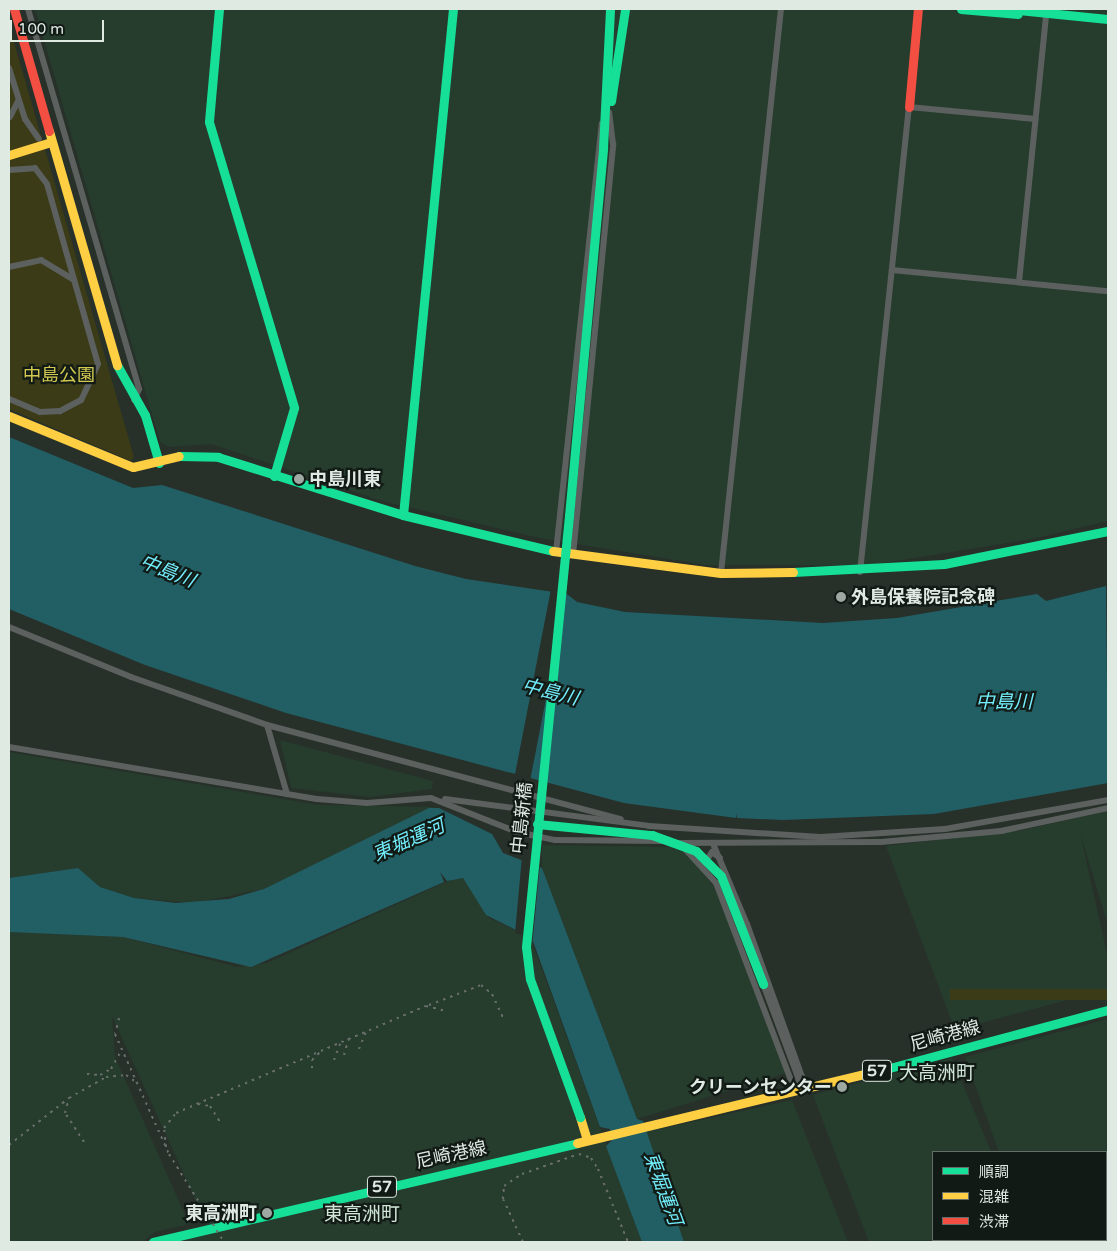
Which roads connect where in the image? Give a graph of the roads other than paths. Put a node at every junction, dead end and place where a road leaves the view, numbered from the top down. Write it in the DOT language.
graph roads {
  1 [pos="14,9"];
  2 [pos="28,9"];
  3 [pos="219,9"];
  4 [pos="453,9"];
  5 [pos="610,9"];
  6 [pos="615,9"];
  7 [pos="625,9"];
  8 [pos="781,9"];
  9 [pos="918,9"];
  10 [pos="961,9"];
  11 [pos="1008,9"];
  12 [pos="1068,9"];
  13 [pos="1108,13"];
  14 [pos="1046,17"];
  15 [pos="1108,19"];
  16 [pos="1108,24"];
  17 [pos="611,36"];
  18 [pos="9,68"];
  19 [pos="18,101"];
  20 [pos="909,106"];
  21 [pos="607,112"];
  22 [pos="9,117"];
  23 [pos="25,119"];
  24 [pos="1035,119"];
  25 [pos="40,139"];
  26 [pos="52,142"];
  27 [pos="9,155"];
  28 [pos="9,170"];
  29 [pos="9,267"];
  30 [pos="892,270"];
  31 [pos="74,280"];
  32 [pos="1019,282"];
  33 [pos="1108,291"];
  34 [pos="9,398"];
  35 [pos="134,400"];
  36 [pos="9,416"];
  37 [pos="159,463"];
  38 [pos="274,476"];
  39 [pos="403,515"];
  40 [pos="1108,531"];
  41 [pos="556,552"];
  42 [pos="573,556"];
  43 [pos="860,572"];
  44 [pos="721,573"];
  45 [pos="9,627"];
  46 [pos="267,725"];
  47 [pos="9,747"];
  48 [pos="287,794"];
  49 [pos="431,798"];
  50 [pos="1108,800"];
  51 [pos="1108,808"];
  52 [pos="537,824"];
  53 [pos="649,826"];
  54 [pos="670,842"];
  55 [pos="714,846"];
  56 [pos="726,868"];
  57 [pos="708,871"];
  58 [pos="763,984"];
  59 [pos="1108,1010"];
  60 [pos="802,1088"];
  61 [pos="587,1140"];
  62 [pos="153,1242"];
  1 -- 26 [label="main road"];
  2 -- 35 [label="street"];
  3 -- 38 [label="main road"];
  4 -- 39 [label="main road"];
  5 -- 17 [label="main road"];
  6 -- 17 [label="main road"];
  7 -- 21 [label="main road"];
  8 -- 44 [label="street"];
  9 -- 20 [label="main road"];
  10 -- 14 [label="main road"];
  11 -- 15 [label="main road"];
  12 -- 13 [label="main road"];
  14 -- 16 [label="main road"];
  14 -- 24 [label="street"];
  17 -- 21 [label="main road"];
  18 -- 19 [label="street"];
  19 -- 22 [label="street"];
  19 -- 23 [label="street"];
  20 -- 24 [label="street"];
  20 -- 30 [label="street"];
  21 -- 41 [label="street"];
  21 -- 42 [label="street"];
  21 -- 52 [label="main road, 中島新橋, bridge"];
  22 -- 23 [label="street"];
  23 -- 25 [label="street"];
  24 -- 32 [label="street"];
  26 -- 27 [label="main road"];
  26 -- 35 [label="main road"];
  28 -- 31 [label="street"];
  29 -- 31 [label="street"];
  30 -- 32 [label="street"];
  30 -- 43 [label="street"];
  31 -- 34 [label="street"];
  32 -- 33 [label="street"];
  35 -- 37 [label="main road"];
  36 -- 37 [label="main road"];
  37 -- 38 [label="main road"];
  38 -- 39 [label="main road"];
  39 -- 41 [label="main road"];
  40 -- 43 [label="main road"];
  41 -- 42 [label="main road"];
  42 -- 44 [label="main road"];
  43 -- 44 [label="main road"];
  45 -- 46 [label="street"];
  46 -- 48 [label="street"];
  46 -- 53 [label="street"];
  47 -- 48 [label="street"];
  48 -- 49 [label="street"];
  49 -- 53 [label="street"];
  49 -- 54 [label="street"];
  50 -- 53 [label="street"];
  51 -- 55 [label="street"];
  52 -- 58 [label="main road, bridge"];
  52 -- 61 [label="main road, 中島新橋, bridge"];
  54 -- 55 [label="street"];
  54 -- 57 [label="street"];
  55 -- 56 [label="street"];
  56 -- 57 [label="street"];
  56 -- 60 [label="street"];
  57 -- 60 [label="street"];
  58 -- 60 [label="street"];
  59 -- 60 [label="main road, 尼崎港線 / 57"];
  60 -- 61 [label="main road, 尼崎港線 / 57"];
  61 -- 62 [label="main road, 尼崎港線 / 57"];
}
